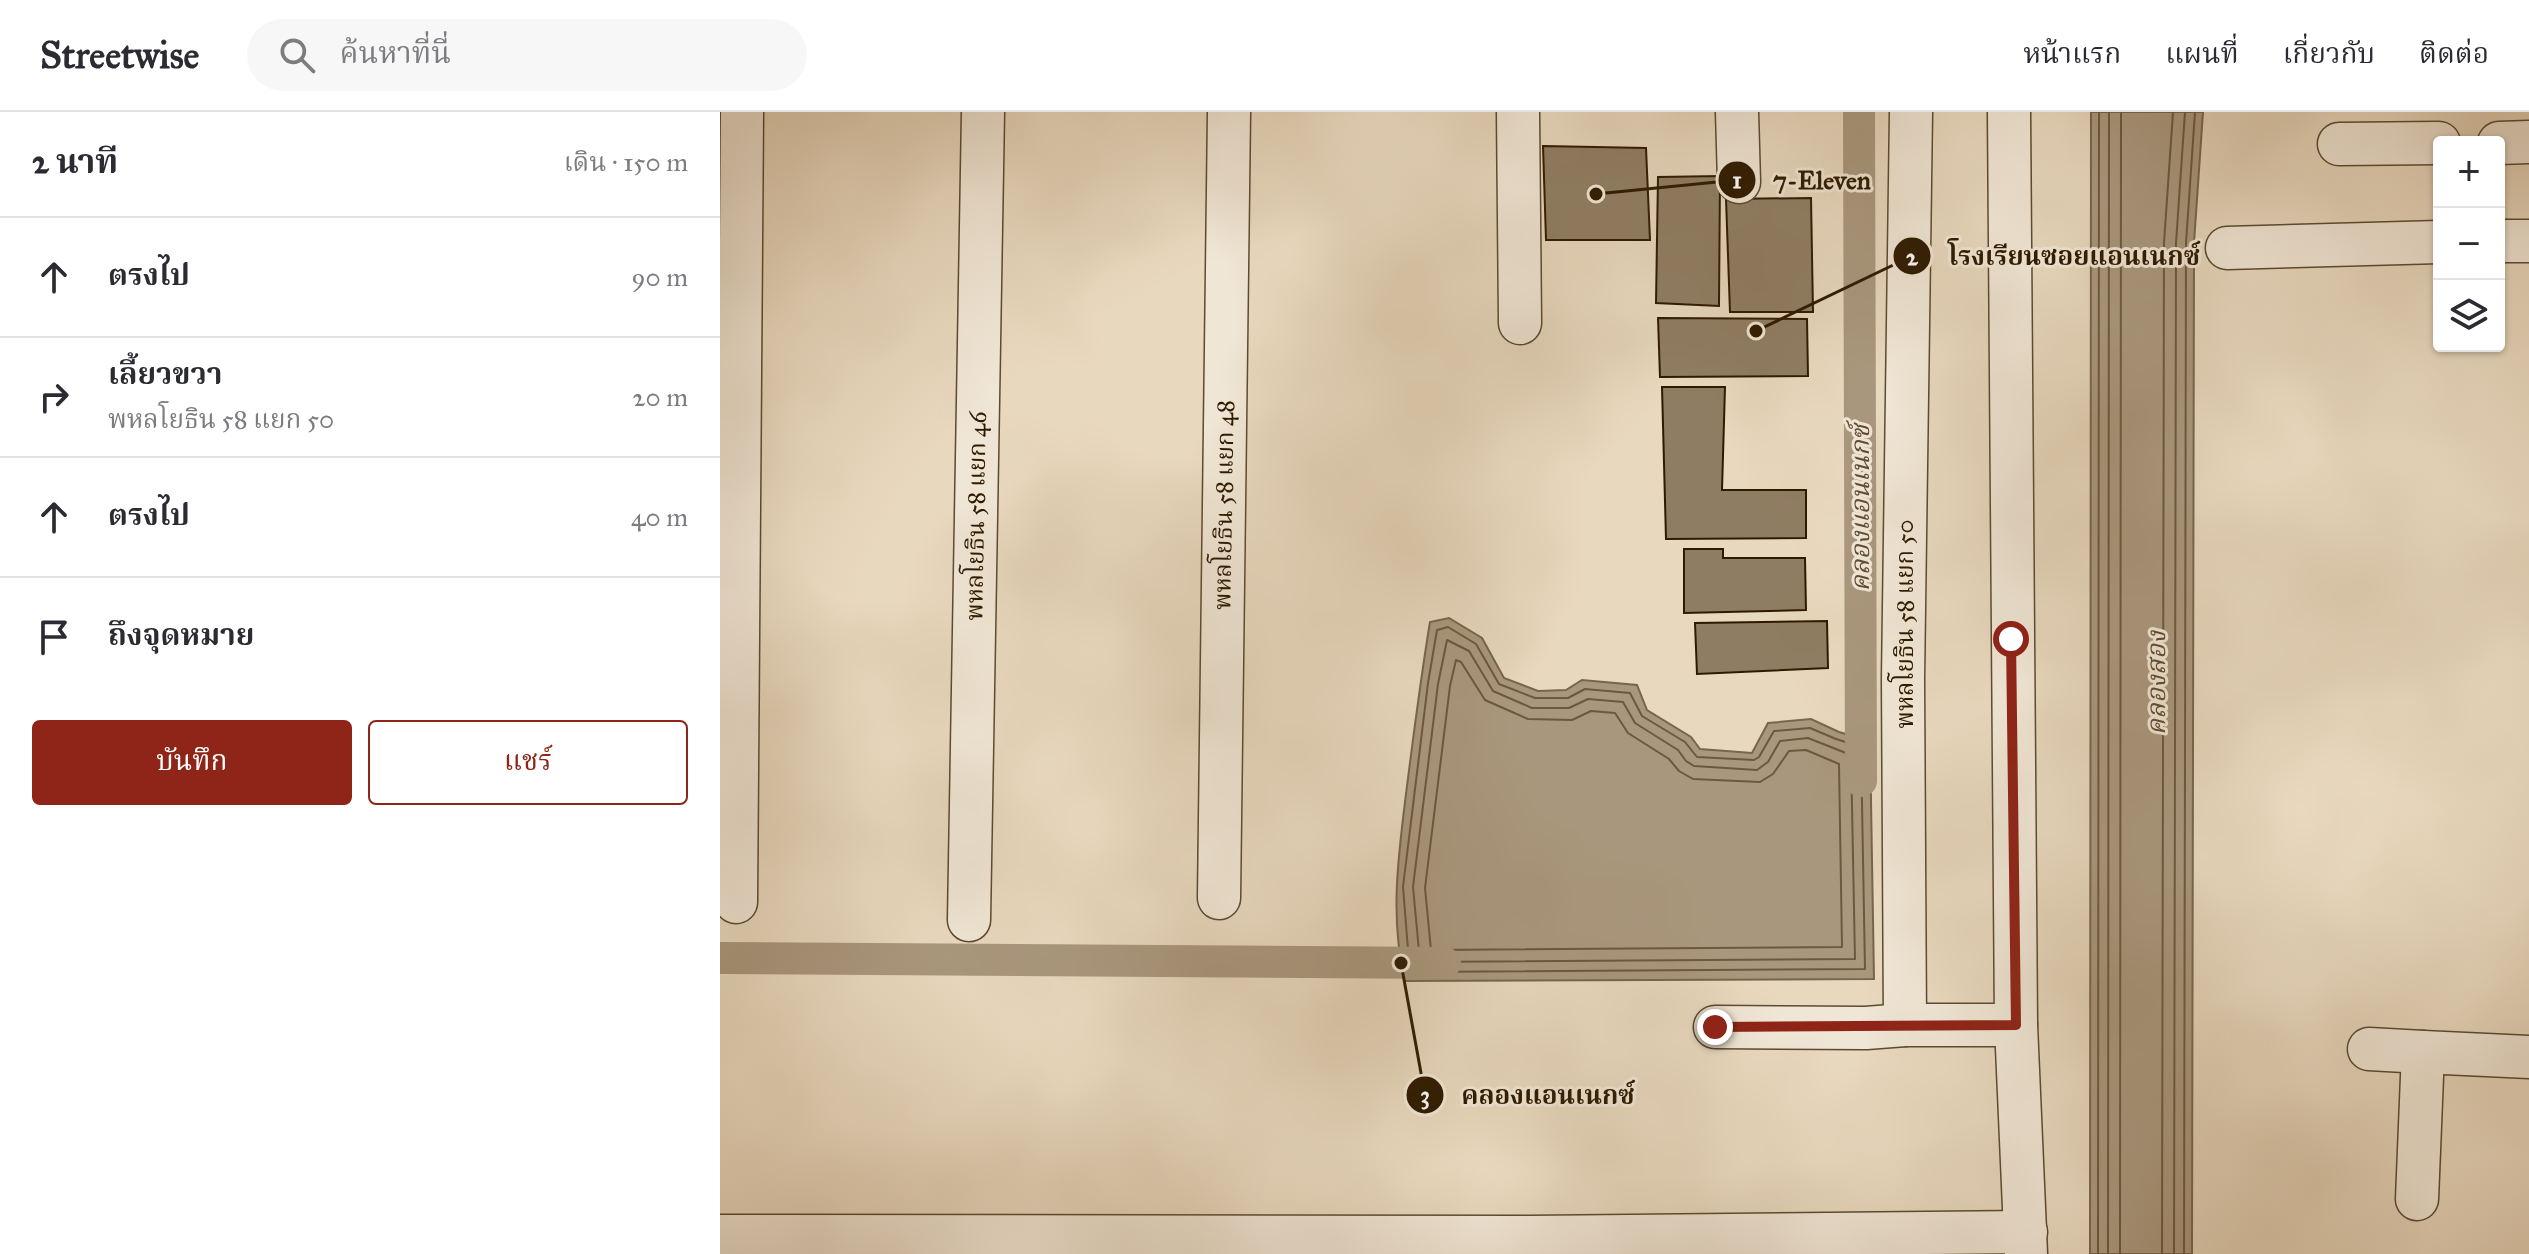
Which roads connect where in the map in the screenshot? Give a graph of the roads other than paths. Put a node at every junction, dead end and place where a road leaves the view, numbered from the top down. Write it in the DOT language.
graph roads {
  1 [pos="742,112"];
  2 [pos="983,112"];
  3 [pos="1229,112"];
  4 [pos="1518,112"];
  5 [pos="1737,112"];
  6 [pos="1911,112"];
  7 [pos="2009,112"];
  8 [pos="2529,142"];
  9 [pos="2433,143"];
  10 [pos="2505,143"];
  11 [pos="2339,144"];
  12 [pos="1739,182"];
  13 [pos="2505,241"];
  14 [pos="2529,241"];
  15 [pos="2433,242"];
  16 [pos="2227,248"];
  17 [pos="1520,323"];
  18 [pos="1219,898"];
  19 [pos="736,902"];
  20 [pos="969,920"];
  21 [pos="1905,1025"];
  22 [pos="2016,1025"];
  23 [pos="1715,1027"];
  24 [pos="2369,1049"];
  25 [pos="2423,1052"];
  26 [pos="2529,1057"];
  27 [pos="2417,1199"];
  28 [pos="720,1236"];
  29 [pos="2026,1243"];
  30 [pos="1531,1245"];
  1 -- 19 [label="street"];
  2 -- 20 [label="street, พหลโยธิน 58 แยก 46"];
  3 -- 18 [label="street, พหลโยธิน 58 แยก 48"];
  4 -- 17 [label="street"];
  5 -- 12 [label="street"];
  6 -- 21 [label="street, พหลโยธิน 58 แยก 50"];
  7 -- 22 [label="street"];
  8 -- 10 [label="street"];
  9 -- 11 [label="street"];
  13 -- 14 [label="street"];
  15 -- 16 [label="street"];
  21 -- 22 [label="street"];
  21 -- 23 [label="street"];
  22 -- 29 [label="street"];
  24 -- 25 [label="street"];
  25 -- 26 [label="street"];
  25 -- 27 [label="street"];
  28 -- 30 [label="street"];
  29 -- 30 [label="street"];
}
